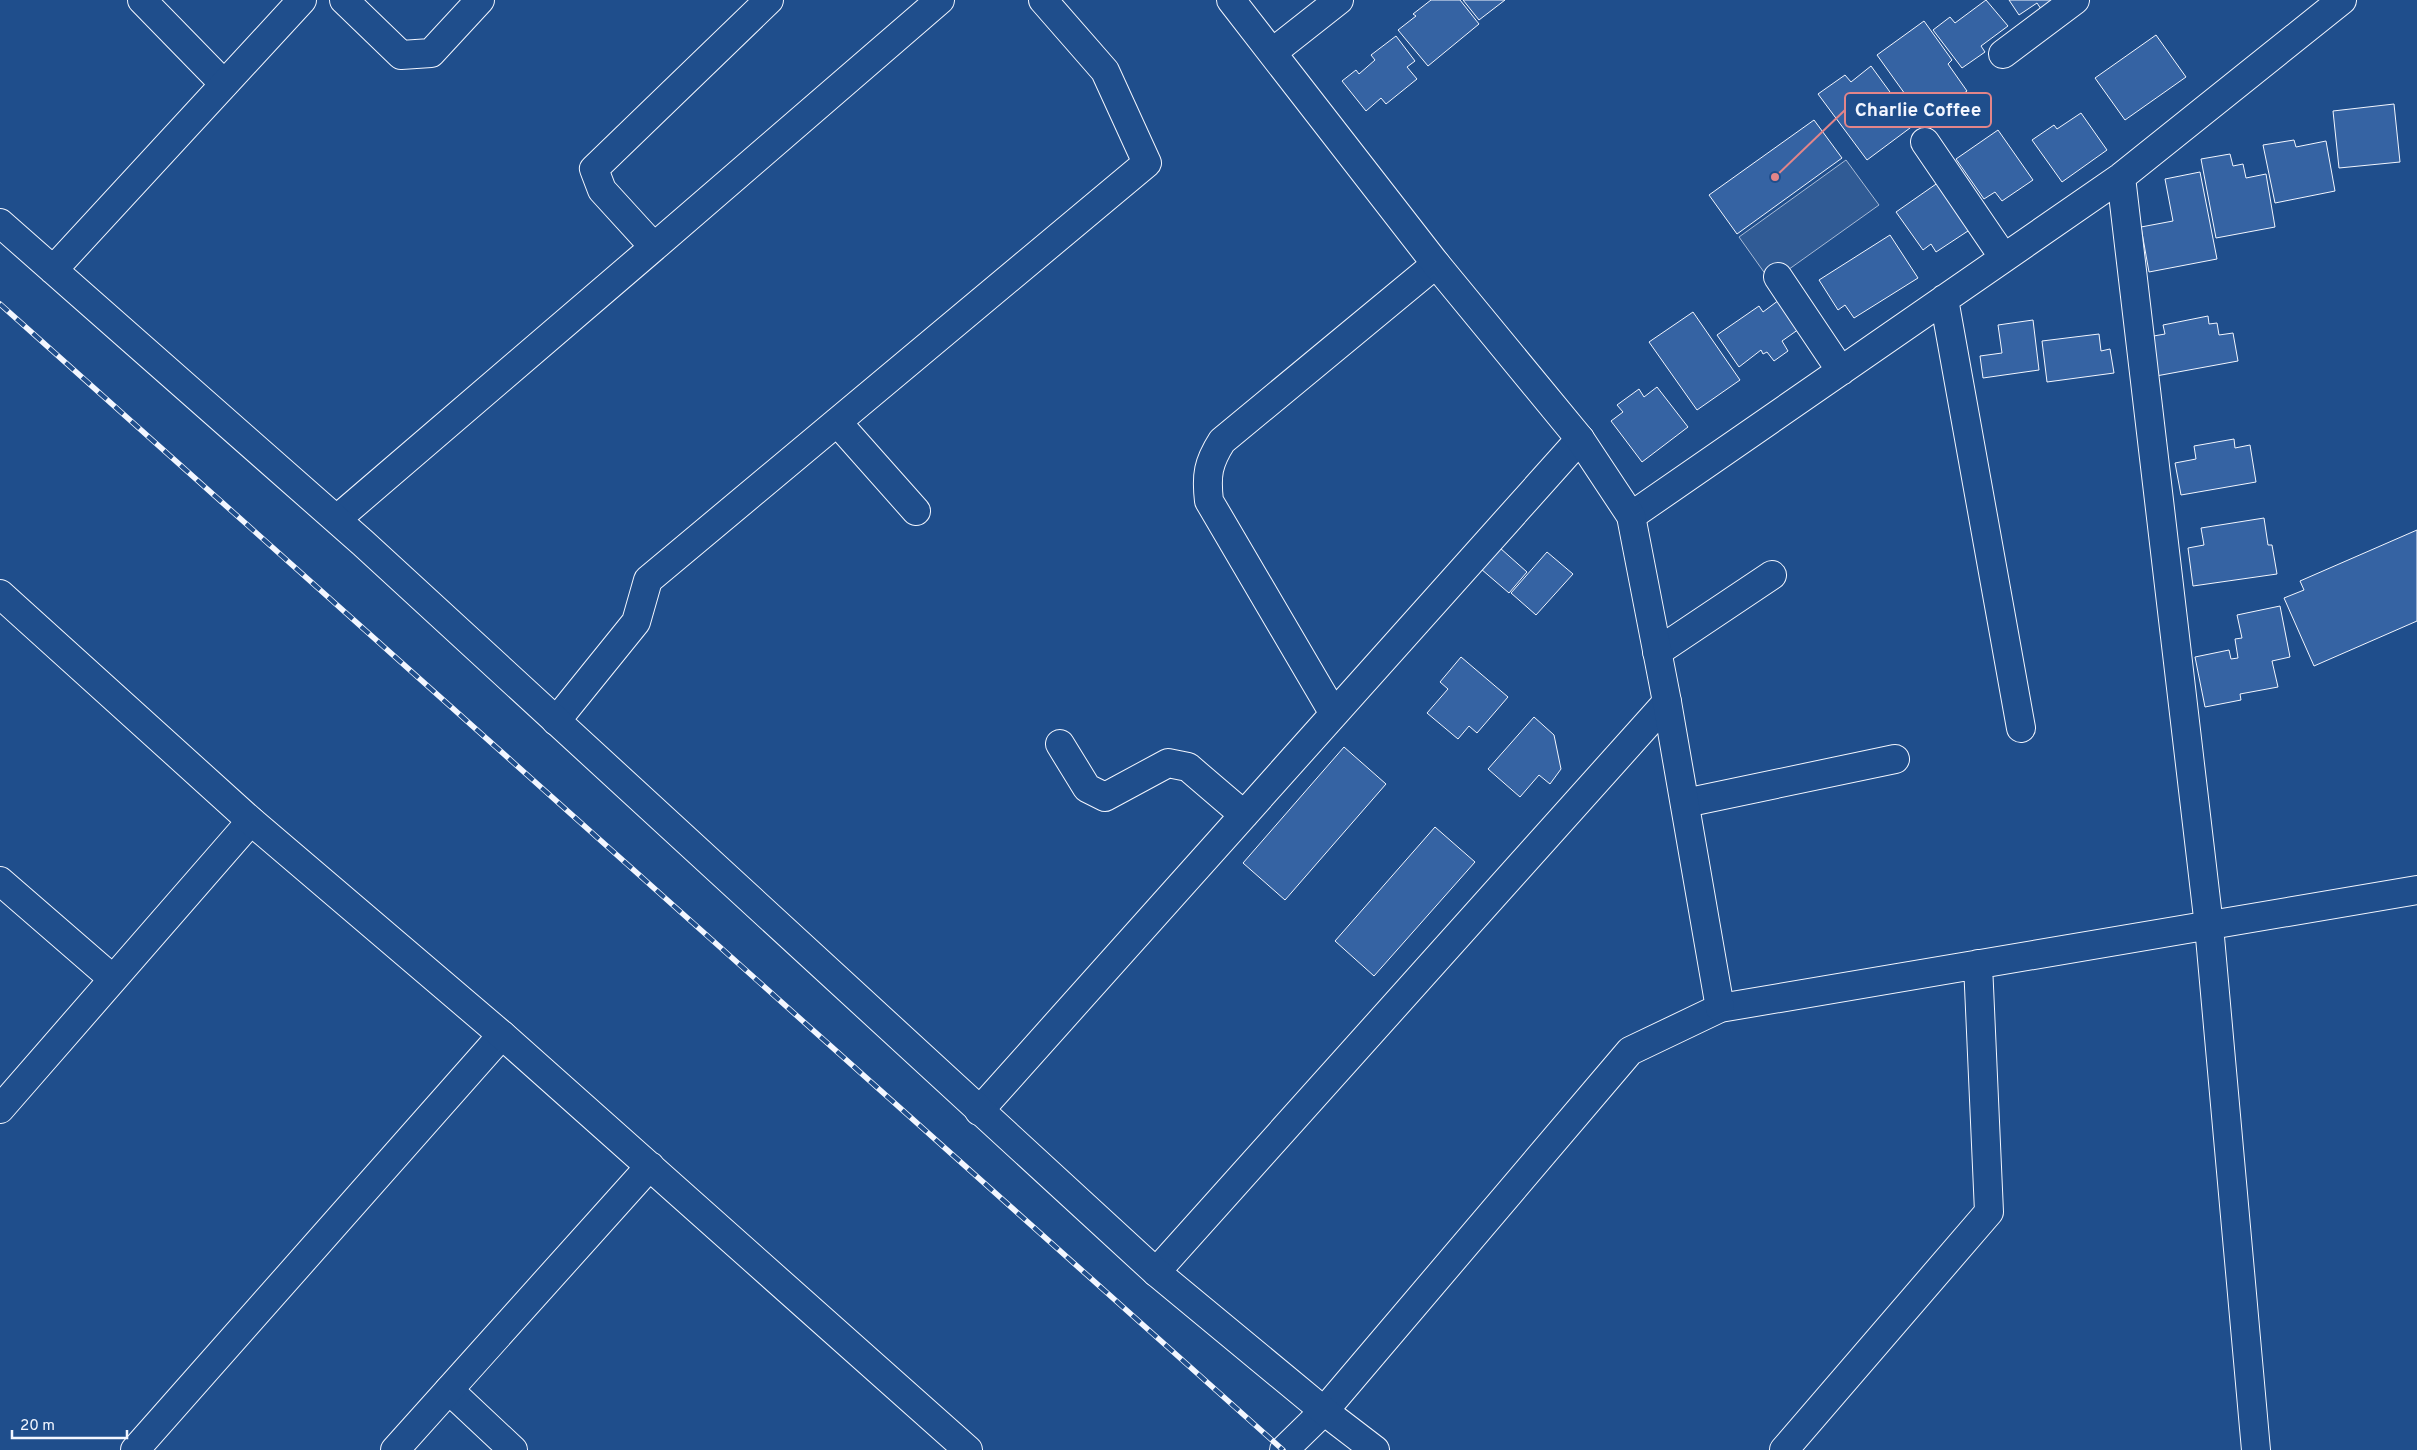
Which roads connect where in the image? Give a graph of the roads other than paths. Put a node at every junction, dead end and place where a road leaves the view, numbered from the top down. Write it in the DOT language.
graph roads {
  1 [pos="142,0"];
  2 [pos="302,0"];
  3 [pos="344,0"];
  4 [pos="480,0"];
  5 [pos="769,0"];
  6 [pos="940,0"];
  7 [pos="1043,0"];
  8 [pos="1231,0"];
  9 [pos="1339,0"];
  10 [pos="2075,0"];
  11 [pos="2342,0"];
  12 [pos="1273,52"];
  13 [pos="2003,54"];
  14 [pos="224,84"];
  15 [pos="1925,142"];
  16 [pos="2121,177"];
  17 [pos="0,223"];
  18 [pos="654,247"];
  19 [pos="2004,258"];
  20 [pos="1436,264"];
  21 [pos="53,270"];
  22 [pos="1778,277"];
  23 [pos="1944,299"];
  24 [pos="1841,371"];
  25 [pos="837,422"];
  26 [pos="1580,439"];
  27 [pos="916,511"];
  28 [pos="1631,516"];
  29 [pos="337,519"];
  30 [pos="1772,575"];
  31 [pos="0,594"];
  32 [pos="1657,652"];
  33 [pos="1667,702"];
  34 [pos="1334,714"];
  35 [pos="556,721"];
  36 [pos="2021,728"];
  37 [pos="1060,744"];
  38 [pos="1895,759"];
  39 [pos="1684,803"];
  40 [pos="1244,815"];
  41 [pos="251,820"];
  42 [pos="0,881"];
  43 [pos="2417,890"];
  44 [pos="2209,926"];
  45 [pos="1978,964"];
  46 [pos="113,979"];
  47 [pos="1720,1008"];
  48 [pos="502,1035"];
  49 [pos="0,1109"];
  50 [pos="979,1111"];
  51 [pos="650,1166"];
  52 [pos="1156,1272"];
  53 [pos="449,1390"];
  54 [pos="1324,1411"];
  55 [pos="135,1450"];
  56 [pos="395,1450"];
  57 [pos="513,1450"];
  58 [pos="968,1450"];
  59 [pos="1284,1450"];
  60 [pos="1375,1450"];
  61 [pos="1784,1450"];
  62 [pos="2256,1450"];
  1 -- 14 [label="street"];
  2 -- 14 [label="street"];
  3 -- 4 [label="street"];
  5 -- 18 [label="street"];
  6 -- 18 [label="street"];
  7 -- 25 [label="street"];
  8 -- 12 [label="street"];
  9 -- 12 [label="street"];
  10 -- 13 [label="street"];
  11 -- 16 [label="street"];
  12 -- 20 [label="street"];
  14 -- 21 [label="street"];
  15 -- 19 [label="street"];
  16 -- 19 [label="street"];
  16 -- 44 [label="street"];
  17 -- 21 [label="street"];
  18 -- 29 [label="street"];
  19 -- 23 [label="street"];
  20 -- 26 [label="street"];
  20 -- 34 [label="street"];
  21 -- 29 [label="street"];
  22 -- 24 [label="street"];
  23 -- 24 [label="street"];
  23 -- 36 [label="street"];
  24 -- 28 [label="street"];
  25 -- 27 [label="street"];
  25 -- 35 [label="street"];
  26 -- 28 [label="street"];
  26 -- 34 [label="street"];
  28 -- 32 [label="street"];
  29 -- 35 [label="street"];
  30 -- 32 [label="street"];
  31 -- 41 [label="street"];
  32 -- 33 [label="street"];
  33 -- 39 [label="street"];
  33 -- 52 [label="street"];
  34 -- 40 [label="street"];
  35 -- 50 [label="street"];
  37 -- 40 [label="street"];
  38 -- 39 [label="street"];
  39 -- 47 [label="street"];
  40 -- 50 [label="street"];
  41 -- 46 [label="street"];
  41 -- 48 [label="street"];
  42 -- 46 [label="street"];
  43 -- 44 [label="street"];
  44 -- 45 [label="street"];
  44 -- 62 [label="street"];
  45 -- 47 [label="street"];
  45 -- 61 [label="street"];
  46 -- 49 [label="street"];
  47 -- 54 [label="street"];
  48 -- 51 [label="street"];
  48 -- 55 [label="street"];
  50 -- 52 [label="street"];
  51 -- 53 [label="street"];
  51 -- 58 [label="street"];
  52 -- 54 [label="street"];
  53 -- 56 [label="street"];
  53 -- 57 [label="street"];
  54 -- 59 [label="street"];
  54 -- 60 [label="street"];
}
